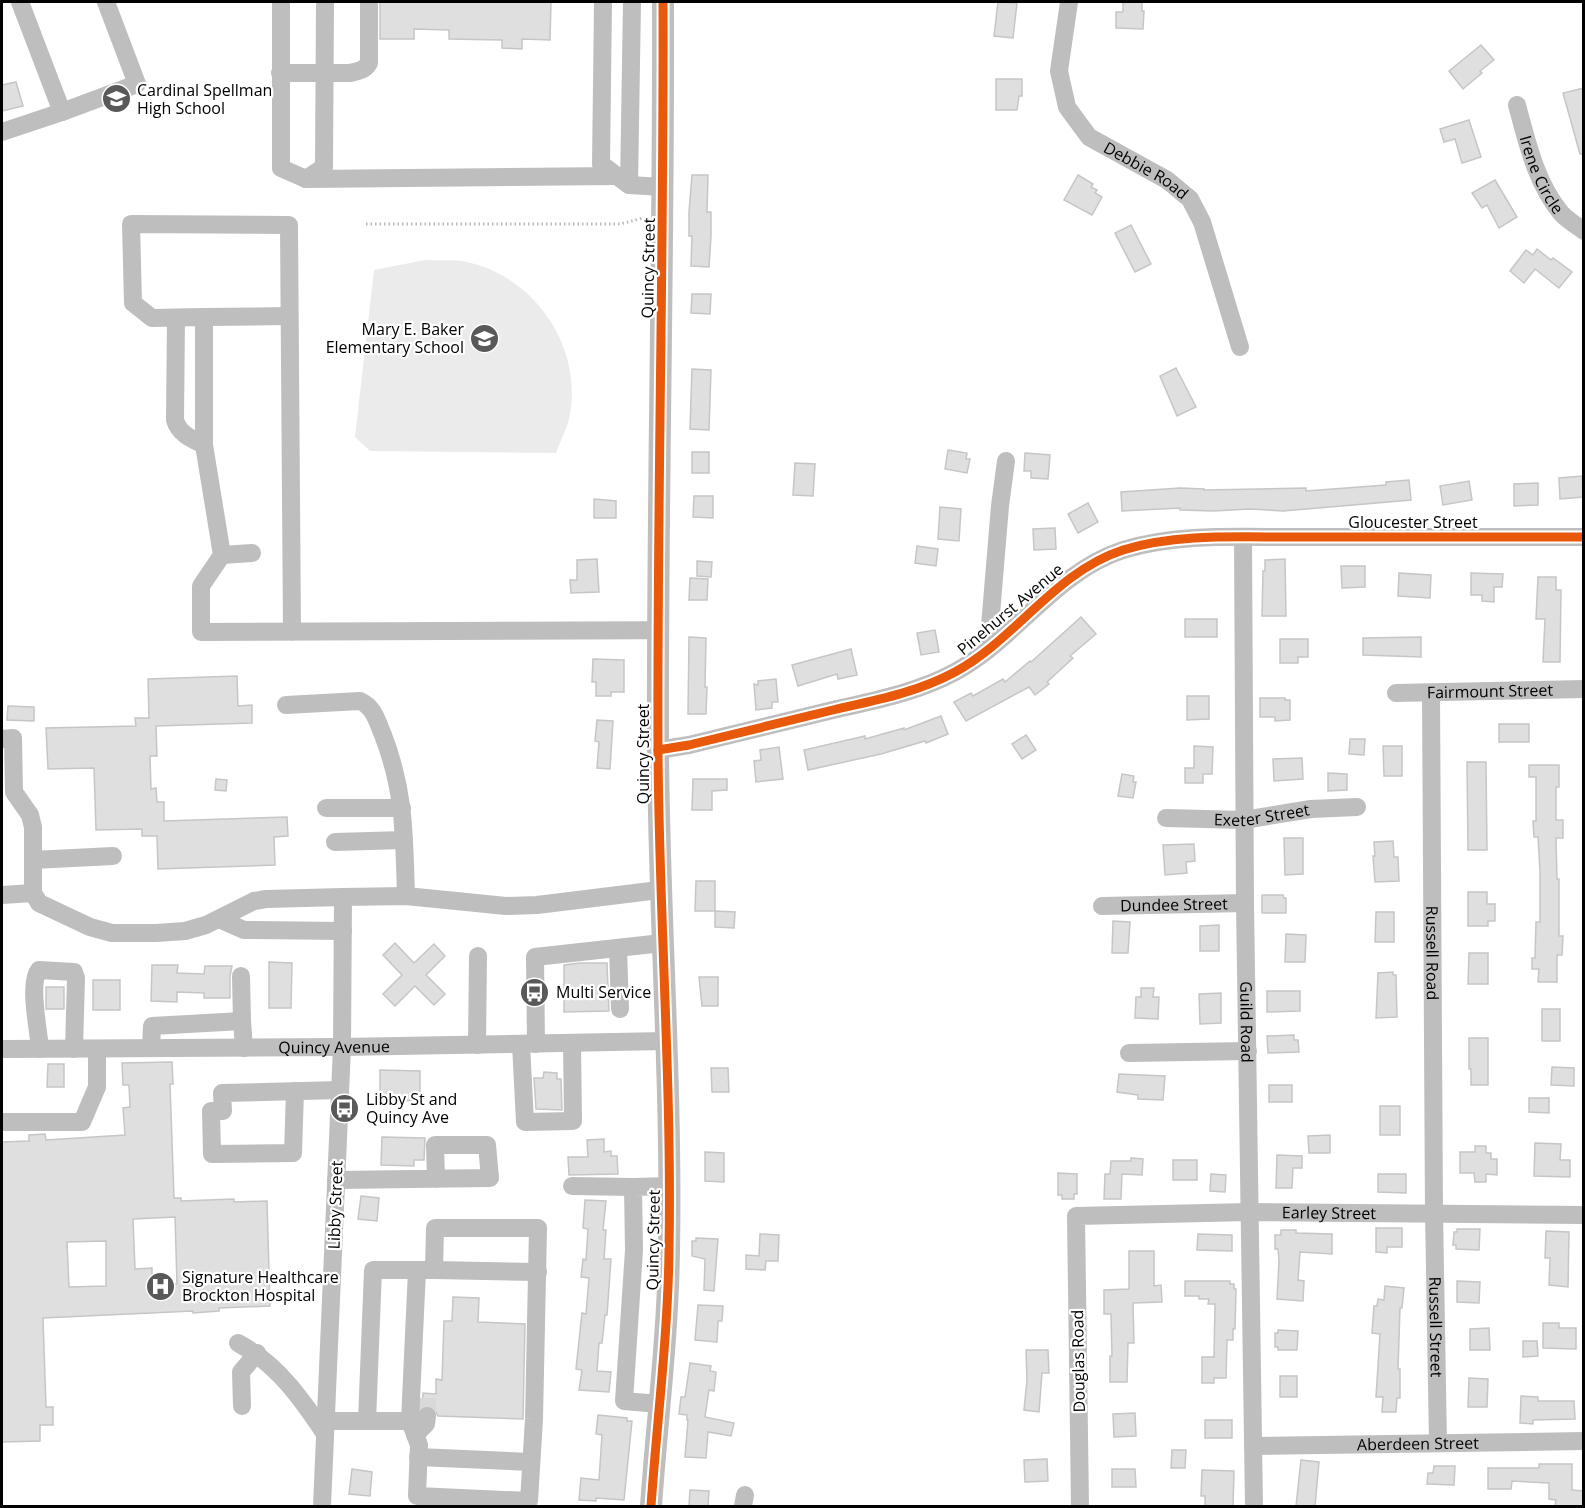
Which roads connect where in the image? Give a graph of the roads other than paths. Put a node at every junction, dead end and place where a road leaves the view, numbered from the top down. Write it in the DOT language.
graph roads {
  1 [pos="20,2"];
  2 [pos="106,2"];
  3 [pos="281,2"];
  4 [pos="325,2"];
  5 [pos="369,2"];
  6 [pos="603,2"];
  7 [pos="632,2"];
  8 [pos="663,2"];
  9 [pos="1069,2"];
  10 [pos="325,72"];
  11 [pos="280,73"];
  12 [pos="1517,105"];
  13 [pos="62,112"];
  14 [pos="2,132"];
  15 [pos="306,179"];
  16 [pos="623,181"];
  17 [pos="663,187"];
  18 [pos="1584,231"];
  19 [pos="289,316"];
  20 [pos="204,317"];
  21 [pos="176,318"];
  22 [pos="1240,346"];
  23 [pos="204,445"];
  24 [pos="1006,461"];
  25 [pos="1584,537"];
  26 [pos="1243,538"];
  27 [pos="252,553"];
  28 [pos="222,555"];
  29 [pos="658,630"];
  30 [pos="292,632"];
  31 [pos="988,650"];
  32 [pos="1584,689"];
  33 [pos="1396,693"];
  34 [pos="1431,693"];
  35 [pos="286,705"];
  36 [pos="2,739"];
  37 [pos="658,750"];
  38 [pos="8,792"];
  39 [pos="1357,807"];
  40 [pos="326,808"];
  41 [pos="402,808"];
  42 [pos="1166,818"];
  43 [pos="1244,820"];
  44 [pos="404,840"];
  45 [pos="335,842"];
  46 [pos="112,856"];
  47 [pos="33,860"];
  48 [pos="660,890"];
  49 [pos="33,893"];
  50 [pos="2,895"];
  51 [pos="406,896"];
  52 [pos="343,897"];
  53 [pos="1245,903"];
  54 [pos="1102,906"];
  55 [pos="219,919"];
  56 [pos="342,931"];
  57 [pos="662,943"];
  58 [pos="618,948"];
  59 [pos="478,956"];
  60 [pos="241,976"];
  61 [pos="620,1009"];
  62 [pos="242,1021"];
  63 [pos="666,1041"];
  64 [pos="572,1043"];
  65 [pos="528,1044"];
  66 [pos="477,1045"];
  67 [pos="342,1047"];
  68 [pos="151,1048"];
  69 [pos="244,1048"];
  70 [pos="40,1049"];
  71 [pos="74,1049"];
  72 [pos="97,1049"];
  73 [pos="2,1050"];
  74 [pos="1248,1051"];
  75 [pos="1129,1053"];
  76 [pos="340,1090"];
  77 [pos="295,1091"];
  78 [pos="2,1122"];
  79 [pos="436,1179"];
  80 [pos="336,1180"];
  81 [pos="572,1186"];
  82 [pos="669,1186"];
  83 [pos="633,1188"];
  84 [pos="1249,1212"];
  85 [pos="1434,1212"];
  86 [pos="1584,1215"];
  87 [pos="1076,1216"];
  88 [pos="426,1270"];
  89 [pos="538,1272"];
  90 [pos="238,1343"];
  91 [pos="257,1353"];
  92 [pos="412,1375"];
  93 [pos="428,1393"];
  94 [pos="659,1404"];
  95 [pos="242,1406"];
  96 [pos="367,1421"];
  97 [pos="417,1424"];
  98 [pos="325,1427"];
  99 [pos="1584,1441"];
  100 [pos="1438,1443"];
  101 [pos="1253,1446"];
  102 [pos="418,1457"];
  103 [pos="530,1462"];
  104 [pos="322,1506"];
  105 [pos="651,1506"];
  106 [pos="1080,1506"];
  107 [pos="1254,1506"];
  1 -- 13 [label="street"];
  2 -- 13 [label="street"];
  3 -- 11 [label="street"];
  4 -- 10 [label="street"];
  5 -- 10 [label="street"];
  6 -- 16 [label="street"];
  7 -- 16 [label="street"];
  8 -- 17 [label="main road, Quincy Street"];
  9 -- 22 [label="street, Debbie Road"];
  10 -- 11 [label="street"];
  10 -- 15 [label="street"];
  11 -- 15 [label="street"];
  12 -- 18 [label="street, Irene Circle"];
  13 -- 14 [label="street"];
  15 -- 16 [label="street"];
  16 -- 17 [label="street"];
  17 -- 29 [label="main road, Quincy Street"];
  19 -- 20 [label="street"];
  19 -- 21 [label="street"];
  19 -- 30 [label="street"];
  20 -- 21 [label="street"];
  20 -- 23 [label="street"];
  21 -- 23 [label="street"];
  23 -- 28 [label="street"];
  24 -- 31 [label="street"];
  25 -- 26 [label="street, Gloucester Street"];
  26 -- 31 [label="street, Pinehurst Avenue"];
  26 -- 43 [label="street, Guild Road"];
  27 -- 28 [label="street"];
  28 -- 30 [label="street"];
  29 -- 30 [label="street"];
  29 -- 37 [label="main road, Quincy Street"];
  31 -- 37 [label="street, Pinehurst Avenue"];
  32 -- 34 [label="street, Fairmount Street"];
  33 -- 34 [label="street, Fairmount Street"];
  34 -- 85 [label="street, Russell Road"];
  35 -- 41 [label="street"];
  36 -- 38 [label="street"];
  37 -- 48 [label="main road, Quincy Street"];
  38 -- 47 [label="street"];
  39 -- 43 [label="street, Exeter Street"];
  40 -- 41 [label="street"];
  41 -- 44 [label="street"];
  42 -- 43 [label="street, Exeter Street"];
  43 -- 53 [label="street, Guild Road"];
  44 -- 45 [label="street"];
  44 -- 51 [label="street"];
  46 -- 47 [label="street"];
  47 -- 49 [label="street"];
  48 -- 51 [label="street"];
  48 -- 57 [label="main road, Quincy Street"];
  49 -- 50 [label="street"];
  49 -- 55 [label="street"];
  51 -- 52 [label="street"];
  52 -- 55 [label="street"];
  52 -- 56 [label="street, Libby Street"];
  53 -- 54 [label="street, Dundee Street"];
  53 -- 74 [label="street, Guild Road"];
  55 -- 56 [label="street"];
  56 -- 67 [label="street, Libby Street"];
  57 -- 58 [label="street"];
  57 -- 63 [label="main road, Quincy Street"];
  58 -- 61 [label="street"];
  58 -- 65 [label="street"];
  59 -- 66 [label="street"];
  60 -- 62 [label="street"];
  62 -- 68 [label="street"];
  62 -- 69 [label="street"];
  63 -- 64 [label="street, Quincy Avenue"];
  63 -- 82 [label="main road, Quincy Street"];
  64 -- 65 [label="street, Quincy Avenue"];
  64 -- 65 [label="street"];
  65 -- 66 [label="street, Quincy Avenue"];
  66 -- 67 [label="street, Quincy Avenue"];
  67 -- 69 [label="street, Quincy Avenue"];
  67 -- 76 [label="street, Libby Street"];
  68 -- 69 [label="street, Quincy Avenue"];
  68 -- 72 [label="street, Quincy Avenue"];
  70 -- 71 [label="street, Quincy Avenue"];
  70 -- 71 [label="street"];
  70 -- 73 [label="street, Quincy Avenue"];
  71 -- 72 [label="street, Quincy Avenue"];
  72 -- 78 [label="street"];
  74 -- 75 [label="street"];
  74 -- 84 [label="street, Guild Road"];
  76 -- 77 [label="street"];
  76 -- 80 [label="street, Libby Street"];
  77 -- 77 [label="street"];
  79 -- 80 [label="street"];
  80 -- 98 [label="street, Libby Street"];
  81 -- 83 [label="street"];
  82 -- 83 [label="street"];
  82 -- 94 [label="main road, Quincy Street"];
  83 -- 94 [label="street"];
  84 -- 85 [label="street, Earley Street"];
  84 -- 87 [label="street, Earley Street"];
  84 -- 101 [label="street, Guild Road"];
  85 -- 86 [label="street, Earley Street"];
  85 -- 100 [label="street, Russell Street"];
  87 -- 106 [label="street, Douglas Road"];
  88 -- 89 [label="street"];
  88 -- 89 [label="street"];
  88 -- 92 [label="street"];
  88 -- 96 [label="street"];
  89 -- 103 [label="street"];
  90 -- 91 [label="street"];
  91 -- 95 [label="street"];
  91 -- 98 [label="street"];
  92 -- 93 [label="street"];
  92 -- 97 [label="street"];
  94 -- 105 [label="main road, Quincy Street"];
  96 -- 97 [label="street"];
  96 -- 98 [label="street"];
  97 -- 102 [label="street"];
  98 -- 104 [label="street, Libby Street"];
  99 -- 100 [label="street, Aberdeen Street"];
  100 -- 101 [label="street, Aberdeen Street"];
  101 -- 107 [label="street, Guild Road"];
  102 -- 103 [label="street"];
  102 -- 103 [label="street"];
}
